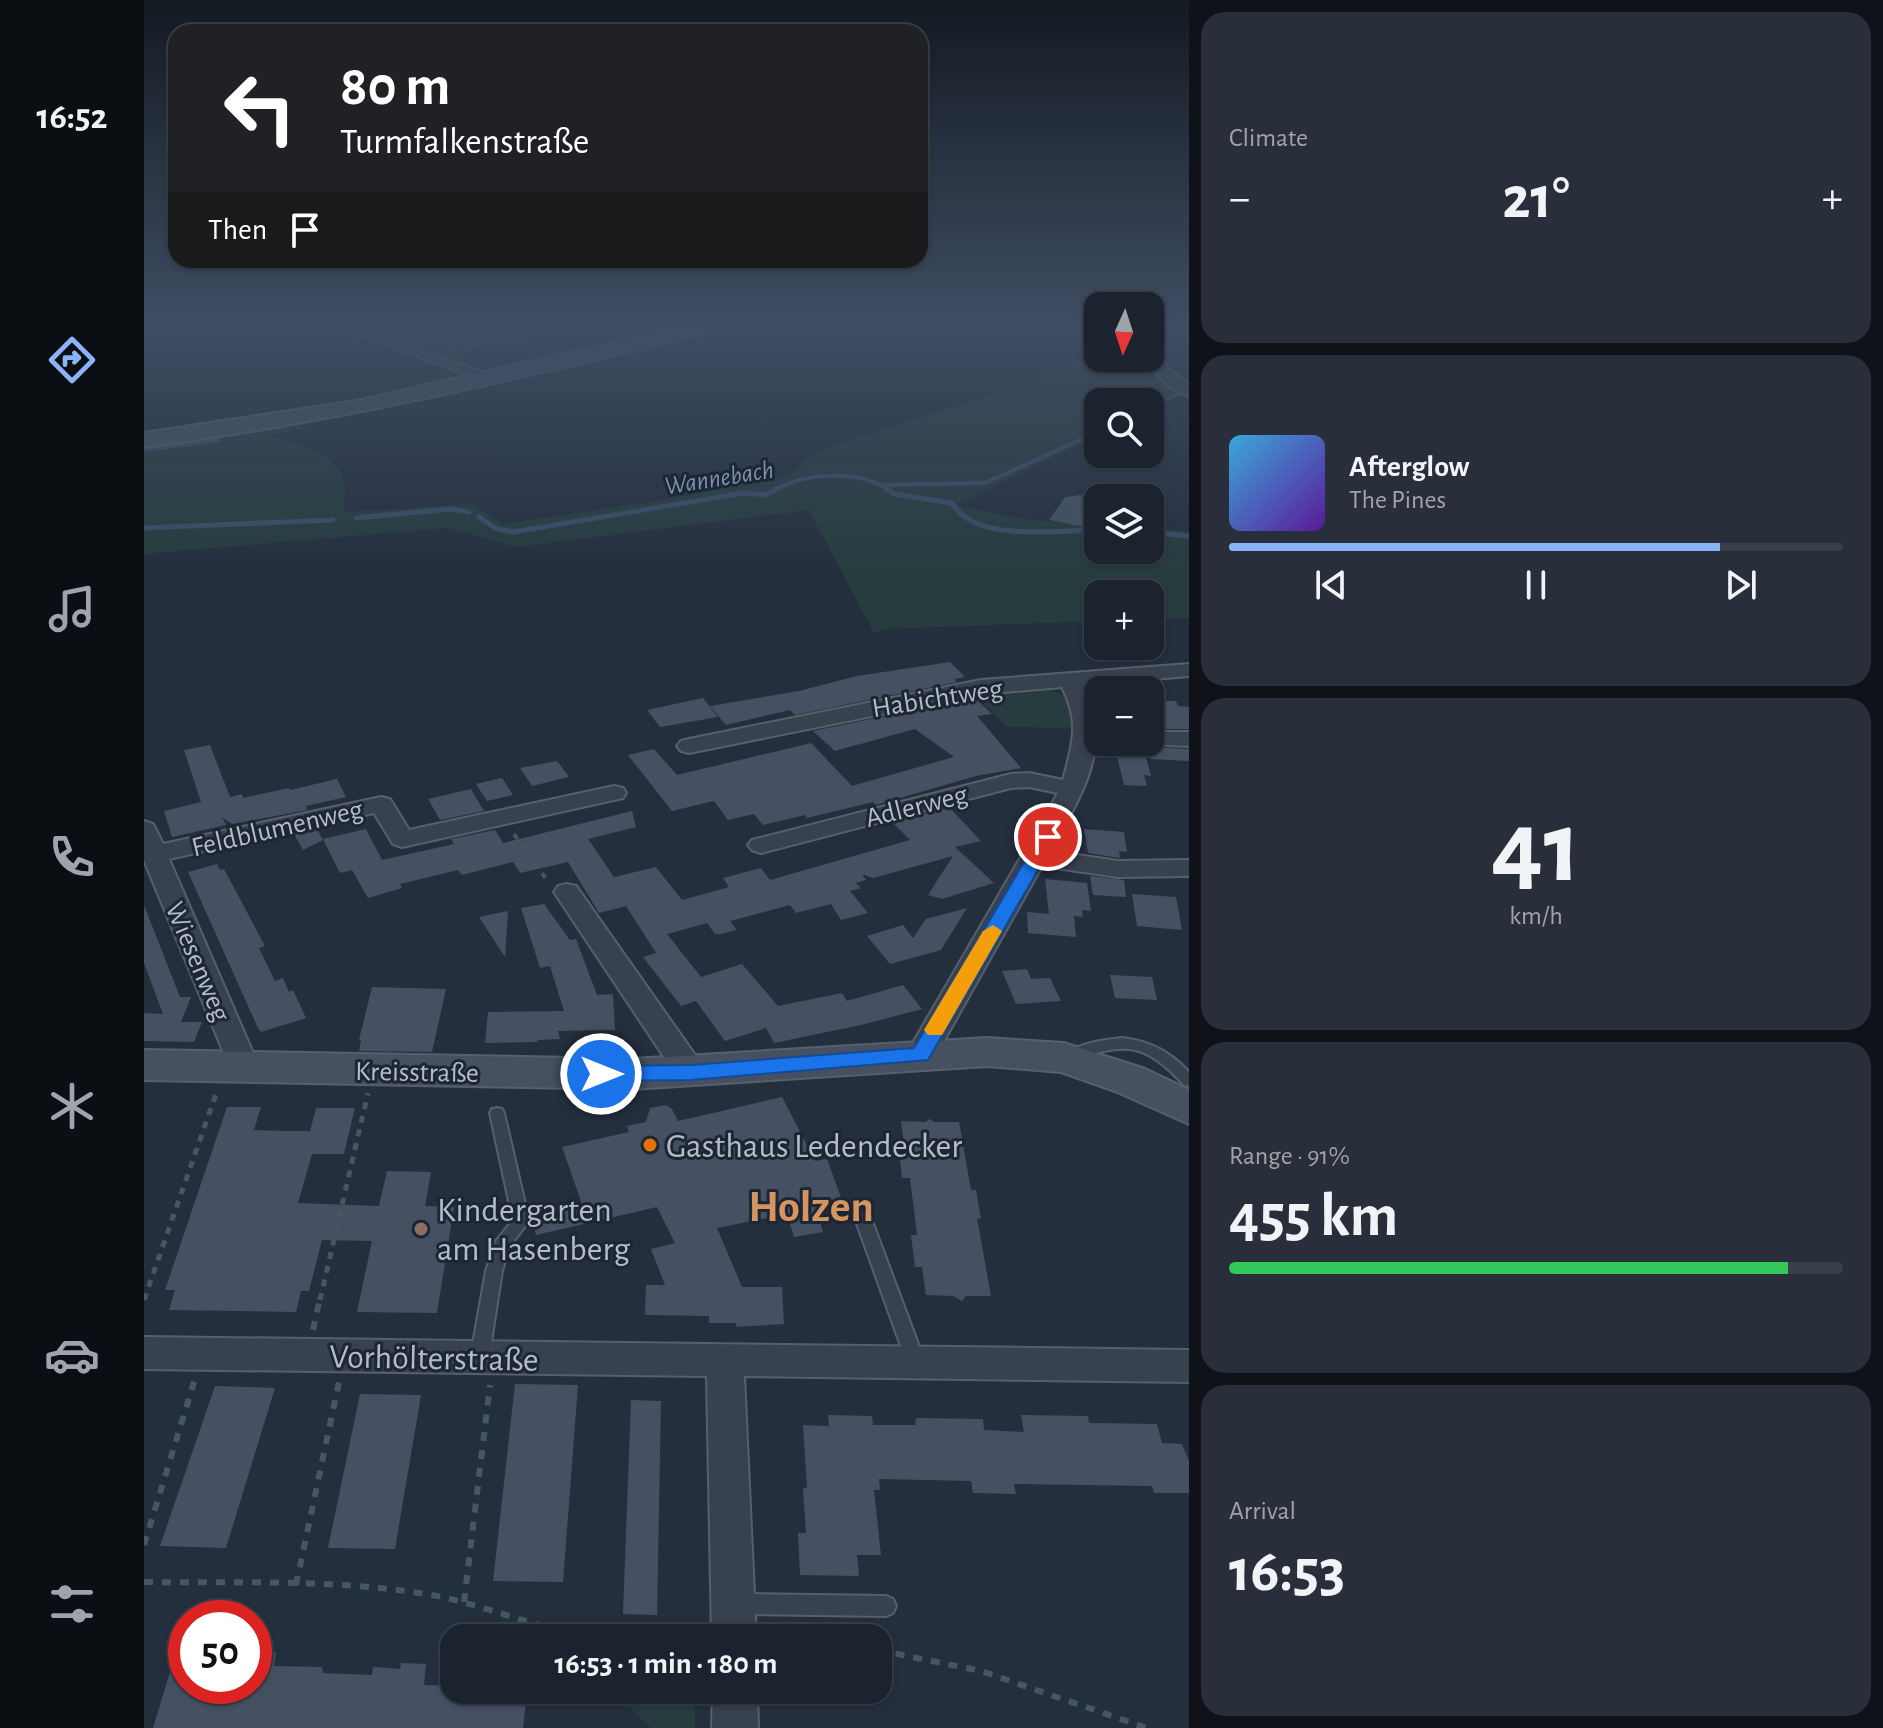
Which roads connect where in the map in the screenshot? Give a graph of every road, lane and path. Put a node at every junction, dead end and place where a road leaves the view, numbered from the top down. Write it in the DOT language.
graph roads {
  1 [pos="353,408"];
  2 [pos="144,440"];
  3 [pos="1189,670"];
  4 [pos="1069,679"];
  5 [pos="1084,709"];
  6 [pos="1164,739"];
  7 [pos="1189,739"];
  8 [pos="689,746"];
  9 [pos="1085,756"];
  10 [pos="1073,789"];
  11 [pos="614,793"];
  12 [pos="501,816"];
  13 [pos="150,842"];
  14 [pos="761,845"];
  15 [pos="1036,857"];
  16 [pos="1189,868"];
  17 [pos="567,892"];
  18 [pos="921,1055"];
  19 [pos="1064,1058"];
  20 [pos="144,1065"];
  21 [pos="235,1067"];
  22 [pos="373,1070"];
  23 [pos="691,1073"];
  24 [pos="1189,1081"];
  25 [pos="1189,1108"];
  26 [pos="497,1113"];
  27 [pos="864,1221"];
  28 [pos="144,1300"];
  29 [pos="144,1353"];
  30 [pos="203,1354"];
  31 [pos="326,1356"];
  32 [pos="486,1358"];
  33 [pos="725,1362"];
  34 [pos="916,1363"];
  35 [pos="1189,1366"];
  36 [pos="144,1545"];
  37 [pos="144,1582"];
  38 [pos="296,1585"];
  39 [pos="464,1602"];
  40 [pos="886,1606"];
  41 [pos="733,1621"];
  42 [pos="534,1624"];
  43 [pos="892,1652"];
  44 [pos="735,1704"];
  45 [pos="735,1728"];
  46 [pos="1147,1728"];
  1 -- 2 [label="street"];
  3 -- 4 [label="street, Habichtweg"];
  4 -- 5 [label="street"];
  4 -- 8 [label="street, Habichtweg"];
  6 -- 7 [label="street"];
  9 -- 10 [label="street"];
  10 -- 14 [label="street, Adlerweg"];
  10 -- 15 [label="street"];
  11 -- 12 [label="street, Feldblumenweg"];
  12 -- 13 [label="street, Feldblumenweg"];
  12 -- 17 [label="path"];
  13 -- 21 [label="street, Wiesenweg"];
  15 -- 16 [label="street"];
  15 -- 18 [label="street"];
  17 -- 23 [label="street"];
  18 -- 19 [label="street, Kreisstraße"];
  18 -- 23 [label="street, Kreisstraße"];
  19 -- 24 [label="lane"];
  19 -- 25 [label="street, Kreisstraße"];
  20 -- 21 [label="street, Kreisstraße"];
  21 -- 22 [label="street, Kreisstraße"];
  21 -- 28 [label="path"];
  22 -- 23 [label="street, Kreisstraße"];
  22 -- 31 [label="path"];
  26 -- 32 [label="lane"];
  27 -- 34 [label="lane"];
  29 -- 30 [label="street, Vorhölterstraße"];
  30 -- 31 [label="street, Vorhölterstraße"];
  30 -- 36 [label="path"];
  31 -- 32 [label="street, Vorhölterstraße"];
  31 -- 38 [label="path"];
  32 -- 33 [label="street, Vorhölterstraße"];
  32 -- 39 [label="path"];
  33 -- 34 [label="street, Vorhölterstraße"];
  33 -- 41 [label="street"];
  34 -- 35 [label="street, Vorhölterstraße"];
  37 -- 38 [label="path"];
  38 -- 39 [label="path"];
  39 -- 42 [label="path"];
  40 -- 41 [label="lane"];
  43 -- 46 [label="path"];
  44 -- 45 [label="street"];
}
